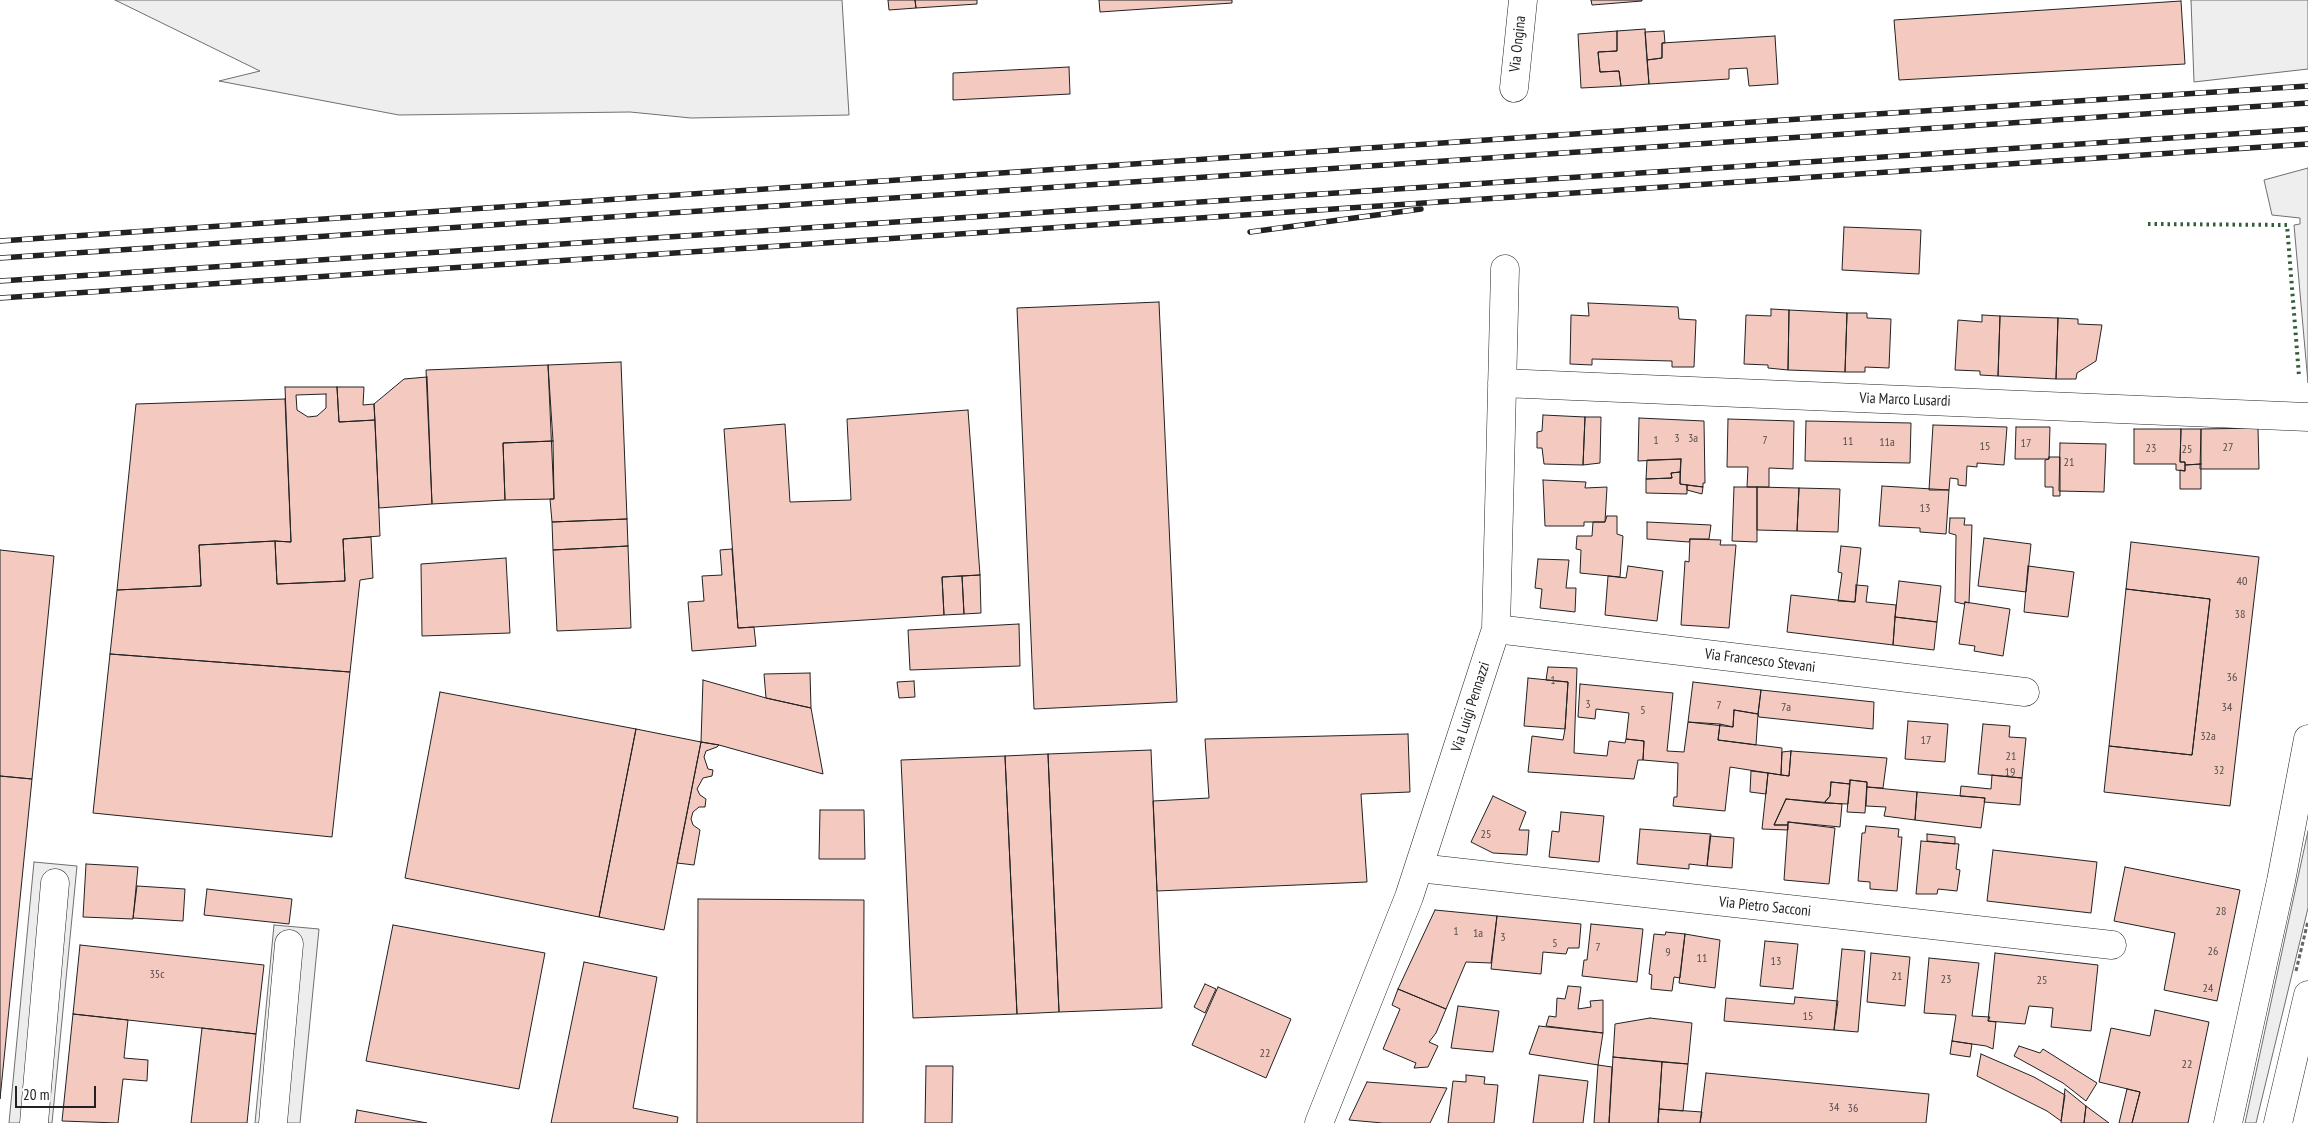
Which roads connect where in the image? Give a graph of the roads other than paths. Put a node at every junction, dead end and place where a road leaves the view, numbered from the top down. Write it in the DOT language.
graph roads {
  1 [pos="1523,0"];
  2 [pos="1514,88"];
  3 [pos="1505,269"];
  4 [pos="1502,383"];
  5 [pos="2308,417"];
  6 [pos="1496,629"];
  7 [pos="2024,692"];
  8 [pos="2308,739"];
  9 [pos="1419,868"];
  10 [pos="55,883"];
  11 [pos="290,944"];
  12 [pos="2112,945"];
  13 [pos="2308,995"];
  14 [pos="34,1123"];
  15 [pos="272,1123"];
  16 [pos="1319,1123"];
  17 [pos="2228,1123"];
  18 [pos="2278,1123"];
  1 -- 2 [label="street, Via Ongina"];
  3 -- 4 [label="street, Via Luigi Pennazzi"];
  4 -- 5 [label="street, Via Marco Lusardi"];
  4 -- 6 [label="street, Via Luigi Pennazzi"];
  6 -- 7 [label="street, Via Francesco Stevani"];
  6 -- 9 [label="street, Via Luigi Pennazzi"];
  8 -- 17 [label="street"];
  9 -- 12 [label="street, Via Pietro Sacconi"];
  9 -- 16 [label="street, Via Luigi Pennazzi"];
  10 -- 14 [label="street"];
  11 -- 15 [label="street"];
  13 -- 18 [label="street"];
}
